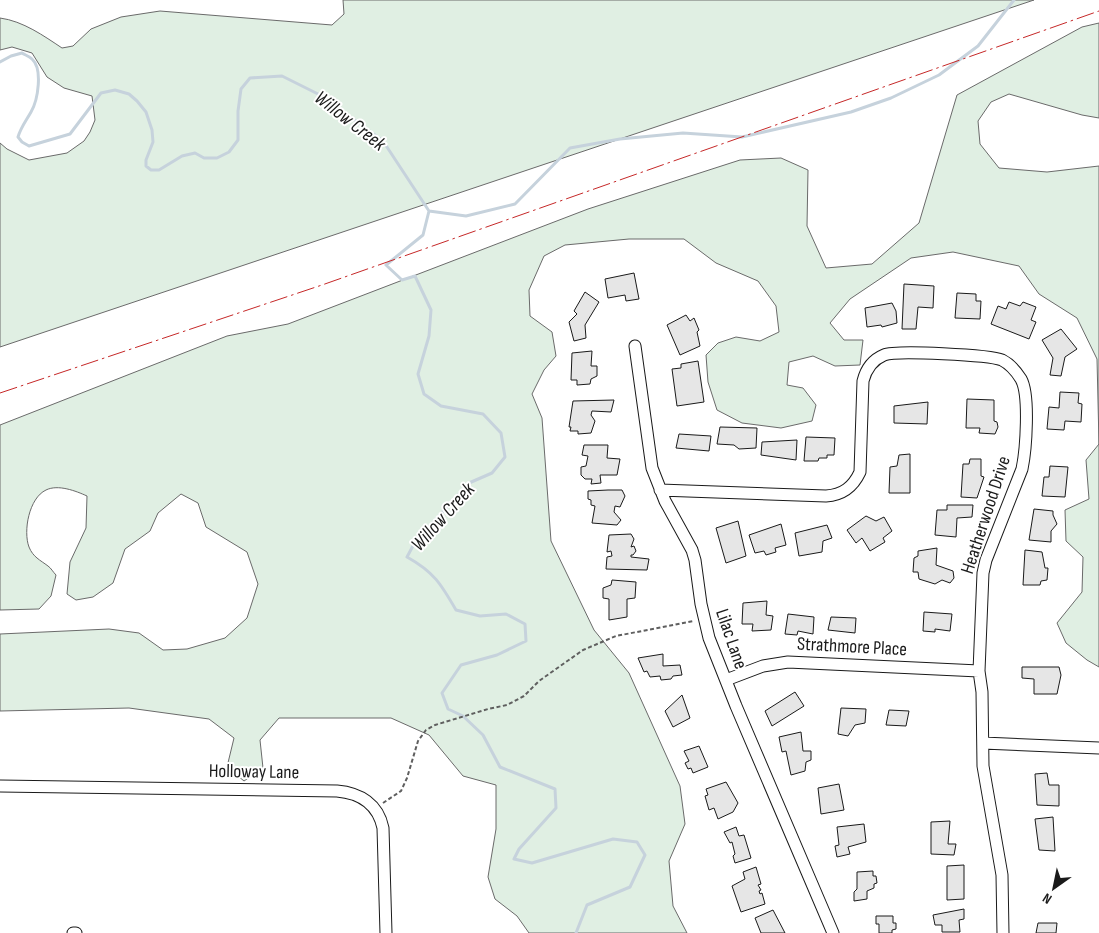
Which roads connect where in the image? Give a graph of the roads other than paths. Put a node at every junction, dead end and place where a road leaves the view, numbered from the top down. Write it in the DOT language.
graph roads {
  1 [pos="635,346"];
  2 [pos="660,490"];
  3 [pos="979,671"];
  4 [pos="726,680"];
  5 [pos="983,743"];
  6 [pos="1099,748"];
  7 [pos="0,786"];
  8 [pos="386,933"];
  9 [pos="833,933"];
  10 [pos="1003,933"];
  1 -- 2 [label="street, Lilac Lane"];
  2 -- 3 [label="street, Heatherwood Drive"];
  2 -- 4 [label="street, Lilac Lane"];
  3 -- 4 [label="street, Strathmore Place"];
  3 -- 5 [label="street, Heatherwood Drive"];
  4 -- 9 [label="street, Lilac Lane"];
  5 -- 6 [label="street"];
  5 -- 10 [label="street, Heatherwood Drive"];
  7 -- 8 [label="street, Holloway Lane"];
}
